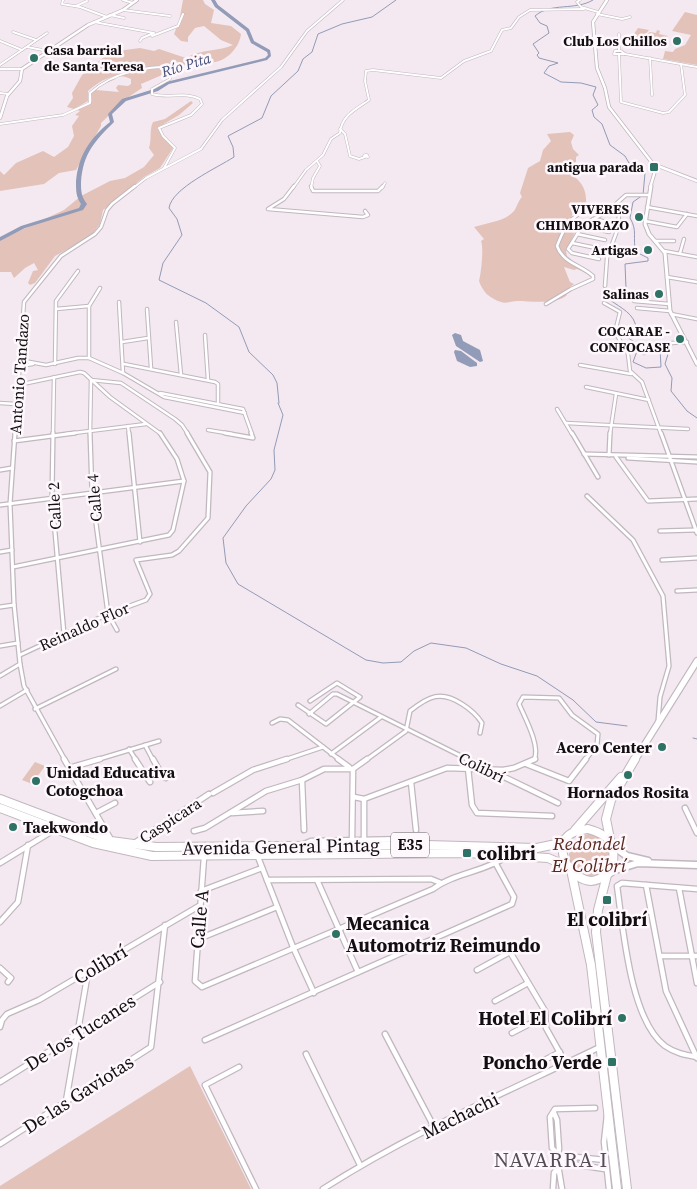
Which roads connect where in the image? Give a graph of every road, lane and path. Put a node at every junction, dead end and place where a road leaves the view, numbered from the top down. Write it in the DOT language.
graph roads {
  1 [pos="63,0"];
  2 [pos="123,0"];
  3 [pos="137,0"];
  4 [pos="343,0"];
  5 [pos="580,0"];
  6 [pos="607,0"];
  7 [pos="87,1"];
  8 [pos="133,3"];
  9 [pos="75,6"];
  10 [pos="584,9"];
  11 [pos="124,10"];
  12 [pos="597,13"];
  13 [pos="184,14"];
  14 [pos="108,16"];
  15 [pos="170,16"];
  16 [pos="630,17"];
  17 [pos="124,18"];
  18 [pos="94,22"];
  19 [pos="13,32"];
  20 [pos="47,33"];
  21 [pos="619,34"];
  22 [pos="149,36"];
  23 [pos="36,40"];
  24 [pos="0,41"];
  25 [pos="140,41"];
  26 [pos="26,47"];
  27 [pos="22,50"];
  28 [pos="619,51"];
  29 [pos="48,52"];
  30 [pos="625,54"];
  31 [pos="619,55"];
  32 [pos="650,58"];
  33 [pos="0,64"];
  34 [pos="681,64"];
  35 [pos="697,67"];
  36 [pos="22,68"];
  37 [pos="0,69"];
  38 [pos="0,93"];
  39 [pos="8,94"];
  40 [pos="652,95"];
  41 [pos="1,113"];
  42 [pos="0,118"];
  43 [pos="0,124"];
  44 [pos="340,129"];
  45 [pos="365,157"];
  46 [pos="317,161"];
  47 [pos="653,164"];
  48 [pos="164,169"];
  49 [pos="668,170"];
  50 [pos="654,171"];
  51 [pos="697,181"];
  52 [pos="385,183"];
  53 [pos="648,195"];
  54 [pos="605,207"];
  55 [pos="646,207"];
  56 [pos="610,208"];
  57 [pos="365,211"];
  58 [pos="602,213"];
  59 [pos="687,214"];
  60 [pos="697,216"];
  61 [pos="592,219"];
  62 [pos="645,221"];
  63 [pos="612,223"];
  64 [pos="582,226"];
  65 [pos="609,232"];
  66 [pos="576,234"];
  67 [pos="684,239"];
  68 [pos="605,240"];
  69 [pos="654,241"];
  70 [pos="674,241"];
  71 [pos="572,243"];
  72 [pos="601,249"];
  73 [pos="610,250"];
  74 [pos="664,252"];
  75 [pos="632,253"];
  76 [pos="680,253"];
  77 [pos="697,257"];
  78 [pos="599,259"];
  79 [pos="78,272"];
  80 [pos="667,277"];
  81 [pos="697,282"];
  82 [pos="606,286"];
  83 [pos="100,288"];
  84 [pos="634,301"];
  85 [pos="119,302"];
  86 [pos="604,303"];
  87 [pos="546,304"];
  88 [pos="669,304"];
  89 [pos="89,306"];
  90 [pos="637,308"];
  91 [pos="56,309"];
  92 [pos="147,309"];
  93 [pos="670,312"];
  94 [pos="697,319"];
  95 [pos="176,322"];
  96 [pos="205,335"];
  97 [pos="148,338"];
  98 [pos="122,342"];
  99 [pos="687,342"];
  100 [pos="596,345"];
  101 [pos="626,350"];
  102 [pos="644,353"];
  103 [pos="89,358"];
  104 [pos="20,360"];
  105 [pos="36,364"];
  106 [pos="55,364"];
  107 [pos="124,364"];
  108 [pos="697,364"];
  109 [pos="580,365"];
  110 [pos="19,366"];
  111 [pos="151,368"];
  112 [pos="123,373"];
  113 [pos="632,374"];
  114 [pos="181,376"];
  115 [pos="54,377"];
  116 [pos="91,380"];
  117 [pos="208,380"];
  118 [pos="18,384"];
  119 [pos="586,387"];
  120 [pos="159,393"];
  121 [pos="616,394"];
  122 [pos="649,400"];
  123 [pos="0,403"];
  124 [pos="16,404"];
  125 [pos="218,404"];
  126 [pos="557,409"];
  127 [pos="245,413"];
  128 [pos="566,423"];
  129 [pos="147,424"];
  130 [pos="610,424"];
  131 [pos="128,426"];
  132 [pos="659,428"];
  133 [pos="688,429"];
  134 [pos="90,430"];
  135 [pos="208,430"];
  136 [pos="53,436"];
  137 [pos="14,441"];
  138 [pos="585,455"];
  139 [pos="609,455"];
  140 [pos="616,457"];
  141 [pos="697,457"];
  142 [pos="670,458"];
  143 [pos="697,462"];
  144 [pos="12,468"];
  145 [pos="0,470"];
  146 [pos="598,477"];
  147 [pos="184,481"];
  148 [pos="133,488"];
  149 [pos="92,493"];
  150 [pos="587,496"];
  151 [pos="52,498"];
  152 [pos="685,499"];
  153 [pos="697,499"];
  154 [pos="0,504"];
  155 [pos="10,504"];
  156 [pos="660,531"];
  157 [pos="697,531"];
  158 [pos="140,542"];
  159 [pos="98,549"];
  160 [pos="12,550"];
  161 [pos="0,552"];
  162 [pos="57,557"];
  163 [pos="697,558"];
  164 [pos="662,560"];
  165 [pos="13,567"];
  166 [pos="697,590"];
  167 [pos="677,591"];
  168 [pos="14,604"];
  169 [pos="0,607"];
  170 [pos="108,614"];
  171 [pos="116,630"];
  172 [pos="64,634"];
  173 [pos="18,642"];
  174 [pos="0,646"];
  175 [pos="20,655"];
  176 [pos="697,661"];
  177 [pos="20,664"];
  178 [pos="116,669"];
  179 [pos="0,676"];
  180 [pos="27,690"];
  181 [pos="310,701"];
  182 [pos="354,703"];
  183 [pos="298,705"];
  184 [pos="0,706"];
  185 [pos="35,709"];
  186 [pos="309,714"];
  187 [pos="381,716"];
  188 [pos="272,722"];
  189 [pos="658,722"];
  190 [pos="406,731"];
  191 [pos="480,733"];
  192 [pos="159,741"];
  193 [pos="145,745"];
  194 [pos="323,747"];
  195 [pos="129,749"];
  196 [pos="331,754"];
  197 [pos="526,764"];
  198 [pos="69,768"];
  199 [pos="351,768"];
  200 [pos="468,768"];
  201 [pos="487,770"];
  202 [pos="626,772"];
  203 [pos="166,778"];
  204 [pos="302,780"];
  205 [pos="150,782"];
  206 [pos="412,782"];
  207 [pos="354,797"];
  208 [pos="0,799"];
  209 [pos="364,799"];
  210 [pos="115,803"];
  211 [pos="558,803"];
  212 [pos="0,808"];
  213 [pos="685,808"];
  214 [pos="263,811"];
  215 [pos="96,813"];
  216 [pos="231,813"];
  217 [pos="552,816"];
  218 [pos="55,830"];
  219 [pos="304,830"];
  220 [pos="416,830"];
  221 [pos="574,831"];
  222 [pos="194,832"];
  223 [pos="697,833"];
  224 [pos="567,838"];
  225 [pos="352,840"];
  226 [pos="364,840"];
  227 [pos="111,841"];
  228 [pos="611,843"];
  229 [pos="28,845"];
  230 [pos="131,845"];
  231 [pos="419,845"];
  232 [pos="300,846"];
  233 [pos="257,854"];
  234 [pos="514,855"];
  235 [pos="204,856"];
  236 [pos="0,863"];
  237 [pos="653,863"];
  238 [pos="496,864"];
  239 [pos="697,865"];
  240 [pos="262,868"];
  241 [pos="569,868"];
  242 [pos="610,873"];
  243 [pos="267,880"];
  244 [pos="317,880"];
  245 [pos="441,883"];
  246 [pos="646,885"];
  247 [pos="679,888"];
  248 [pos="697,889"];
  249 [pos="201,891"];
  250 [pos="199,906"];
  251 [pos="277,907"];
  252 [pos="0,922"];
  253 [pos="165,924"];
  254 [pos="340,928"];
  255 [pos="196,940"];
  256 [pos="521,946"];
  257 [pos="293,947"];
  258 [pos="510,952"];
  259 [pos="660,956"];
  260 [pos="691,956"];
  261 [pos="697,956"];
  262 [pos="0,968"];
  263 [pos="477,970"];
  264 [pos="88,971"];
  265 [pos="358,972"];
  266 [pos="8,982"];
  267 [pos="160,982"];
  268 [pos="528,983"];
  269 [pos="697,983"];
  270 [pos="314,992"];
  271 [pos="495,1001"];
  272 [pos="545,1016"];
  273 [pos="0,1024"];
  274 [pos="512,1033"];
  275 [pos="78,1034"];
  276 [pos="385,1034"];
  277 [pos="205,1040"];
  278 [pos="600,1047"];
  279 [pos="560,1052"];
  280 [pos="306,1054"];
  281 [pos="697,1058"];
  282 [pos="566,1062"];
  283 [pos="239,1067"];
  284 [pos="531,1067"];
  285 [pos="0,1082"];
  286 [pos="66,1101"];
  287 [pos="595,1108"];
  288 [pos="608,1112"];
  289 [pos="434,1127"];
  290 [pos="0,1144"];
  291 [pos="605,1160"];
  292 [pos="558,1165"];
  293 [pos="360,1166"];
  294 [pos="605,1169"];
  295 [pos="256,1189"];
  296 [pos="323,1189"];
  297 [pos="553,1189"];
  298 [pos="562,1189"];
  299 [pos="609,1189"];
  300 [pos="616,1189"];
  301 [pos="627,1189"];
  1 -- 9 [label="street"];
  2 -- 8 [label="street"];
  3 -- 8 [label="street"];
  4 -- 48 [label="street"];
  5 -- 10 [label="street"];
  6 -- 12 [label="street"];
  7 -- 9 [label="street"];
  8 -- 11 [label="street"];
  9 -- 14 [label="street"];
  10 -- 12 [label="street"];
  10 -- 44 [label="street"];
  11 -- 14 [label="street"];
  11 -- 15 [label="street"];
  12 -- 16 [label="street"];
  12 -- 47 [label="street"];
  13 -- 22 [label="street"];
  14 -- 17 [label="street"];
  14 -- 18 [label="street"];
  18 -- 22 [label="street"];
  18 -- 29 [label="street"];
  19 -- 23 [label="street"];
  20 -- 23 [label="street"];
  21 -- 28 [label="street"];
  22 -- 25 [label="street"];
  23 -- 26 [label="street"];
  24 -- 27 [label="street"];
  26 -- 27 [label="street"];
  26 -- 29 [label="street"];
  27 -- 33 [label="street"];
  28 -- 30 [label="street"];
  28 -- 31 [label="street"];
  29 -- 36 [label="street"];
  30 -- 31 [label="street"];
  30 -- 32 [label="street"];
  31 -- 34 [label="street"];
  32 -- 34 [label="street"];
  32 -- 40 [label="street"];
  34 -- 35 [label="street"];
  36 -- 37 [label="street"];
  36 -- 39 [label="street"];
  38 -- 39 [label="street"];
  39 -- 41 [label="street"];
  41 -- 42 [label="street"];
  43 -- 48 [label="street"];
  44 -- 45 [label="street"];
  44 -- 46 [label="street"];
  46 -- 52 [label="street"];
  46 -- 57 [label="street"];
  47 -- 49 [label="street"];
  47 -- 50 [label="street"];
  48 -- 104 [label="street, Antonio Tandazo"];
  49 -- 50 [label="street"];
  49 -- 51 [label="street"];
  50 -- 53 [label="street"];
  53 -- 55 [label="street"];
  53 -- 56 [label="street"];
  54 -- 56 [label="street"];
  54 -- 58 [label="street"];
  54 -- 87 [label="street"];
  55 -- 59 [label="street"];
  55 -- 62 [label="street"];
  56 -- 58 [label="street"];
  56 -- 73 [label="street"];
  58 -- 61 [label="street"];
  59 -- 60 [label="street"];
  59 -- 62 [label="street"];
  61 -- 63 [label="street"];
  61 -- 64 [label="street"];
  62 -- 69 [label="street"];
  64 -- 65 [label="street"];
  64 -- 66 [label="street"];
  66 -- 68 [label="street"];
  66 -- 71 [label="street"];
  67 -- 76 [label="street"];
  69 -- 70 [label="street"];
  69 -- 74 [label="street"];
  71 -- 72 [label="street"];
  71 -- 78 [label="street"];
  73 -- 75 [label="street"];
  73 -- 82 [label="street"];
  74 -- 77 [label="street"];
  74 -- 80 [label="street"];
  79 -- 91 [label="street"];
  80 -- 81 [label="street"];
  80 -- 88 [label="street"];
  83 -- 89 [label="street"];
  84 -- 88 [label="street"];
  85 -- 98 [label="street"];
  86 -- 101 [label="street"];
  88 -- 93 [label="street"];
  89 -- 91 [label="street"];
  89 -- 103 [label="street"];
  90 -- 93 [label="street"];
  91 -- 106 [label="street"];
  92 -- 97 [label="street"];
  93 -- 94 [label="street"];
  93 -- 99 [label="street"];
  95 -- 114 [label="street"];
  96 -- 117 [label="street"];
  97 -- 98 [label="street"];
  97 -- 111 [label="street"];
  98 -- 107 [label="street"];
  99 -- 102 [label="street"];
  99 -- 108 [label="street"];
  100 -- 101 [label="street"];
  101 -- 113 [label="street"];
  103 -- 106 [label="street"];
  103 -- 112 [label="street"];
  104 -- 105 [label="street"];
  104 -- 110 [label="street, Antonio Tandazo"];
  105 -- 106 [label="street"];
  105 -- 110 [label="street"];
  107 -- 111 [label="street"];
  107 -- 112 [label="street"];
  109 -- 113 [label="street"];
  110 -- 118 [label="street, Antonio Tandazo"];
  111 -- 114 [label="street"];
  112 -- 120 [label="street"];
  113 -- 122 [label="street"];
  114 -- 117 [label="street"];
  115 -- 116 [label="street"];
  115 -- 118 [label="street"];
  115 -- 136 [label="street, Calle 2"];
  116 -- 129 [label="street"];
  116 -- 134 [label="street, Calle 4"];
  116 -- 170 [label="street, Reinaldo Flor"];
  117 -- 125 [label="street"];
  118 -- 124 [label="street, Antonio Tandazo"];
  119 -- 121 [label="street"];
  120 -- 125 [label="street"];
  120 -- 127 [label="street"];
  121 -- 122 [label="street"];
  121 -- 130 [label="street"];
  122 -- 132 [label="street"];
  123 -- 124 [label="street"];
  124 -- 137 [label="street, Antonio Tandazo"];
  125 -- 127 [label="street"];
  126 -- 128 [label="street"];
  127 -- 135 [label="street"];
  128 -- 130 [label="street"];
  128 -- 138 [label="street"];
  129 -- 131 [label="street"];
  129 -- 147 [label="street"];
  130 -- 132 [label="street"];
  130 -- 139 [label="street"];
  131 -- 134 [label="street"];
  131 -- 148 [label="street"];
  132 -- 133 [label="street"];
  132 -- 142 [label="street"];
  134 -- 136 [label="street"];
  134 -- 149 [label="street, Calle 4"];
  136 -- 137 [label="street"];
  136 -- 151 [label="street, Calle 2"];
  137 -- 144 [label="street, Antonio Tandazo"];
  138 -- 139 [label="street"];
  138 -- 140 [label="street"];
  138 -- 146 [label="street"];
  139 -- 142 [label="street"];
  140 -- 142 [label="street"];
  140 -- 152 [label="street"];
  141 -- 142 [label="street"];
  142 -- 143 [label="street"];
  142 -- 152 [label="street"];
  144 -- 145 [label="street"];
  144 -- 155 [label="street, Antonio Tandazo"];
  147 -- 148 [label="street"];
  147 -- 158 [label="street"];
  148 -- 149 [label="street"];
  148 -- 158 [label="street"];
  149 -- 151 [label="street"];
  149 -- 159 [label="street, Calle 4"];
  150 -- 189 [label="street"];
  151 -- 155 [label="street"];
  151 -- 162 [label="street, Calle 2"];
  152 -- 153 [label="street"];
  152 -- 157 [label="street"];
  154 -- 155 [label="street"];
  155 -- 160 [label="street, Antonio Tandazo"];
  156 -- 157 [label="street"];
  158 -- 159 [label="street"];
  159 -- 162 [label="street"];
  159 -- 170 [label="street, Calle 4"];
  160 -- 161 [label="street"];
  160 -- 165 [label="street, Antonio Tandazo"];
  162 -- 165 [label="street"];
  162 -- 172 [label="street, Calle 2"];
  163 -- 164 [label="street"];
  165 -- 168 [label="street, Antonio Tandazo"];
  166 -- 167 [label="street"];
  168 -- 169 [label="street"];
  168 -- 173 [label="street, Antonio Tandazo"];
  170 -- 171 [label="street, Calle 4"];
  170 -- 172 [label="street, Reinaldo Flor"];
  172 -- 175 [label="street, Reinaldo Flor"];
  173 -- 174 [label="street"];
  173 -- 175 [label="street, Antonio Tandazo"];
  175 -- 177 [label="street, Antonio Tandazo"];
  176 -- 189 [label="highway, E35"];
  177 -- 179 [label="street"];
  177 -- 180 [label="street, Antonio Tandazo"];
  178 -- 185 [label="street"];
  180 -- 184 [label="street"];
  180 -- 185 [label="street, Antonio Tandazo"];
  181 -- 182 [label="street"];
  182 -- 186 [label="street"];
  182 -- 186 [label="street"];
  182 -- 187 [label="street"];
  183 -- 186 [label="street"];
  185 -- 198 [label="street, Antonio Tandazo"];
  187 -- 190 [label="street"];
  187 -- 196 [label="street"];
  188 -- 194 [label="street"];
  189 -- 202 [label="highway, E35"];
  190 -- 191 [label="street"];
  190 -- 199 [label="street"];
  190 -- 201 [label="street, Colibrí"];
  192 -- 193 [label="street"];
  193 -- 195 [label="street"];
  193 -- 203 [label="street"];
  194 -- 196 [label="street"];
  194 -- 230 [label="street, Caspicara"];
  195 -- 198 [label="street"];
  195 -- 205 [label="street"];
  196 -- 199 [label="street"];
  197 -- 197 [label="street"];
  197 -- 201 [label="street"];
  198 -- 215 [label="street, Antonio Tandazo"];
  199 -- 204 [label="street"];
  199 -- 207 [label="street"];
  200 -- 201 [label="street"];
  200 -- 206 [label="street"];
  200 -- 217 [label="street"];
  201 -- 211 [label="street, Colibrí"];
  202 -- 221 [label="highway, E35"];
  202 -- 228 [label="highway, E35"];
  204 -- 216 [label="street"];
  204 -- 219 [label="street"];
  206 -- 209 [label="street"];
  206 -- 220 [label="street"];
  207 -- 209 [label="street"];
  207 -- 225 [label="street"];
  208 -- 227 [label="highway, Avenida General Pintag / E35"];
  209 -- 226 [label="street"];
  210 -- 215 [label="street"];
  212 -- 218 [label="highway, Avenida General Pintag / E35"];
  213 -- 223 [label="street"];
  214 -- 216 [label="street"];
  215 -- 227 [label="street, Antonio Tandazo"];
  216 -- 222 [label="street"];
  218 -- 229 [label="street"];
  218 -- 235 [label="highway, Avenida General Pintag / E35"];
  221 -- 224 [label="highway, E35"];
  221 -- 228 [label="highway"];
  224 -- 231 [label="highway, Avenida General Pintag / E35"];
  224 -- 241 [label="highway"];
  225 -- 226 [label="street"];
  225 -- 232 [label="street"];
  226 -- 231 [label="street"];
  227 -- 230 [label="highway, Avenida General Pintag / E35"];
  228 -- 237 [label="main road"];
  228 -- 242 [label="highway, E35"];
  229 -- 236 [label="street"];
  229 -- 252 [label="street"];
  230 -- 232 [label="highway, Avenida General Pintag / E35"];
  231 -- 232 [label="highway, Avenida General Pintag / E35"];
  233 -- 234 [label="highway, Avenida General Pintag / E35"];
  233 -- 235 [label="highway, Avenida General Pintag / E35"];
  233 -- 240 [label="street"];
  234 -- 238 [label="street"];
  234 -- 241 [label="highway, Avenida General Pintag / E35"];
  235 -- 249 [label="street, Calle A"];
  237 -- 239 [label="main road"];
  237 -- 242 [label="main road"];
  238 -- 245 [label="street"];
  238 -- 265 [label="street"];
  240 -- 243 [label="street"];
  240 -- 249 [label="street"];
  241 -- 242 [label="highway, E35"];
  241 -- 278 [label="highway"];
  242 -- 301 [label="highway"];
  243 -- 244 [label="street"];
  243 -- 251 [label="street"];
  244 -- 245 [label="street"];
  244 -- 254 [label="street"];
  245 -- 254 [label="street"];
  246 -- 247 [label="street"];
  246 -- 259 [label="street"];
  246 -- 281 [label="street"];
  247 -- 248 [label="street"];
  247 -- 260 [label="street"];
  249 -- 250 [label="street, Calle A"];
  250 -- 253 [label="street, Colibrí"];
  250 -- 255 [label="street, Calle A"];
  251 -- 255 [label="street"];
  251 -- 257 [label="street"];
  253 -- 264 [label="street, Colibrí"];
  253 -- 267 [label="street"];
  254 -- 257 [label="street"];
  254 -- 265 [label="street"];
  255 -- 257 [label="street, Calle A"];
  256 -- 258 [label="street"];
  257 -- 270 [label="street"];
  258 -- 263 [label="street"];
  258 -- 268 [label="street"];
  259 -- 260 [label="street"];
  259 -- 281 [label="street"];
  260 -- 261 [label="street"];
  260 -- 269 [label="street"];
  262 -- 266 [label="street"];
  264 -- 273 [label="street, Colibrí"];
  264 -- 275 [label="street"];
  265 -- 270 [label="street"];
  267 -- 275 [label="street, De los Tucanes"];
  267 -- 286 [label="street, De las Gaviotas"];
  268 -- 271 [label="street"];
  268 -- 272 [label="street"];
  270 -- 277 [label="street"];
  272 -- 274 [label="street"];
  272 -- 279 [label="street"];
  275 -- 285 [label="street, De los Tucanes"];
  275 -- 286 [label="street"];
  276 -- 289 [label="street"];
  278 -- 282 [label="street, Machachi"];
  278 -- 288 [label="highway"];
  279 -- 282 [label="street"];
  279 -- 284 [label="street"];
  280 -- 293 [label="street"];
  282 -- 289 [label="street, Machachi"];
  283 -- 295 [label="street"];
  286 -- 290 [label="street, De las Gaviotas"];
  287 -- 292 [label="street"];
  288 -- 291 [label="street"];
  288 -- 300 [label="highway"];
  289 -- 293 [label="street, Machachi"];
  291 -- 292 [label="street"];
  291 -- 294 [label="street"];
  292 -- 294 [label="street"];
  292 -- 297 [label="street"];
  292 -- 298 [label="street"];
  293 -- 296 [label="street, Machachi"];
  294 -- 299 [label="street"];
}
